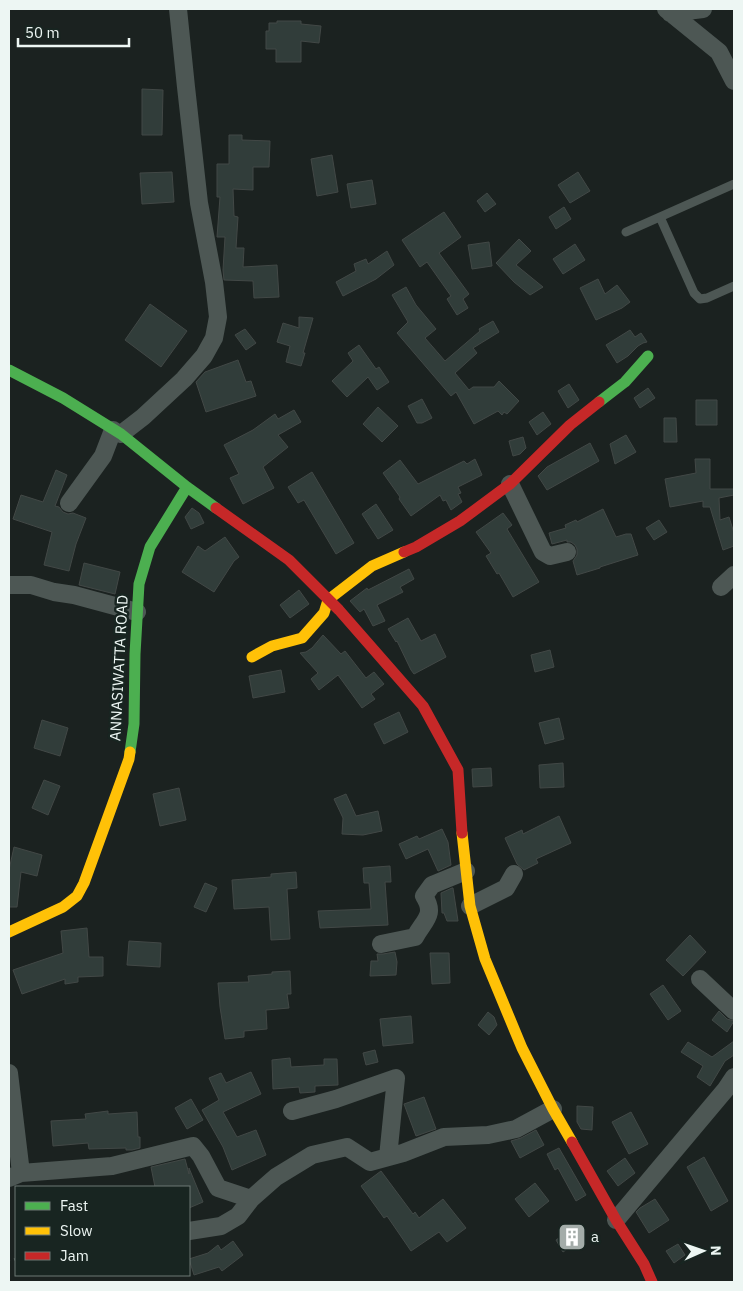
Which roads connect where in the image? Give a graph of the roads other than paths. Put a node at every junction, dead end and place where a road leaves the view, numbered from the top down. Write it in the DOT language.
graph roads {
  1 [pos="178,9"];
  2 [pos="703,9"];
  3 [pos="668,11"];
  4 [pos="734,81"];
  5 [pos="734,184"];
  6 [pos="660,217"];
  7 [pos="626,232"];
  8 [pos="734,286"];
  9 [pos="648,356"];
  10 [pos="9,370"];
  11 [pos="117,432"];
  12 [pos="510,484"];
  13 [pos="186,487"];
  14 [pos="68,503"];
  15 [pos="567,552"];
  16 [pos="9,585"];
  17 [pos="328,600"];
  18 [pos="137,612"];
  19 [pos="252,657"];
  20 [pos="466,872"];
  21 [pos="514,874"];
  22 [pos="470,906"];
  23 [pos="9,932"];
  24 [pos="381,944"];
  25 [pos="700,979"];
  26 [pos="734,1011"];
  27 [pos="9,1073"];
  28 [pos="734,1077"];
  29 [pos="553,1109"];
  30 [pos="292,1111"];
  31 [pos="388,1157"];
  32 [pos="15,1175"];
  33 [pos="251,1199"];
  34 [pos="616,1220"];
  35 [pos="190,1231"];
  36 [pos="652,1282"];
  1 -- 11 [label="street"];
  2 -- 3 [label="street"];
  3 -- 4 [label="street"];
  5 -- 6 [label="lane"];
  6 -- 7 [label="lane"];
  6 -- 8 [label="lane"];
  9 -- 12 [label="street"];
  10 -- 11 [label="street"];
  11 -- 13 [label="street"];
  11 -- 14 [label="street"];
  12 -- 15 [label="street"];
  12 -- 17 [label="street"];
  13 -- 17 [label="street"];
  13 -- 18 [label="street, ANNASIWATTA ROAD"];
  16 -- 18 [label="street"];
  17 -- 19 [label="street"];
  17 -- 20 [label="street"];
  18 -- 23 [label="street, ANNASIWATTA ROAD"];
  20 -- 22 [label="street"];
  20 -- 24 [label="street"];
  21 -- 22 [label="street"];
  22 -- 29 [label="street"];
  25 -- 26 [label="street"];
  27 -- 32 [label="street"];
  28 -- 34 [label="street"];
  29 -- 31 [label="street"];
  29 -- 34 [label="street"];
  30 -- 31 [label="street"];
  31 -- 33 [label="street"];
  32 -- 33 [label="street"];
  33 -- 35 [label="street"];
  34 -- 36 [label="street"];
}
